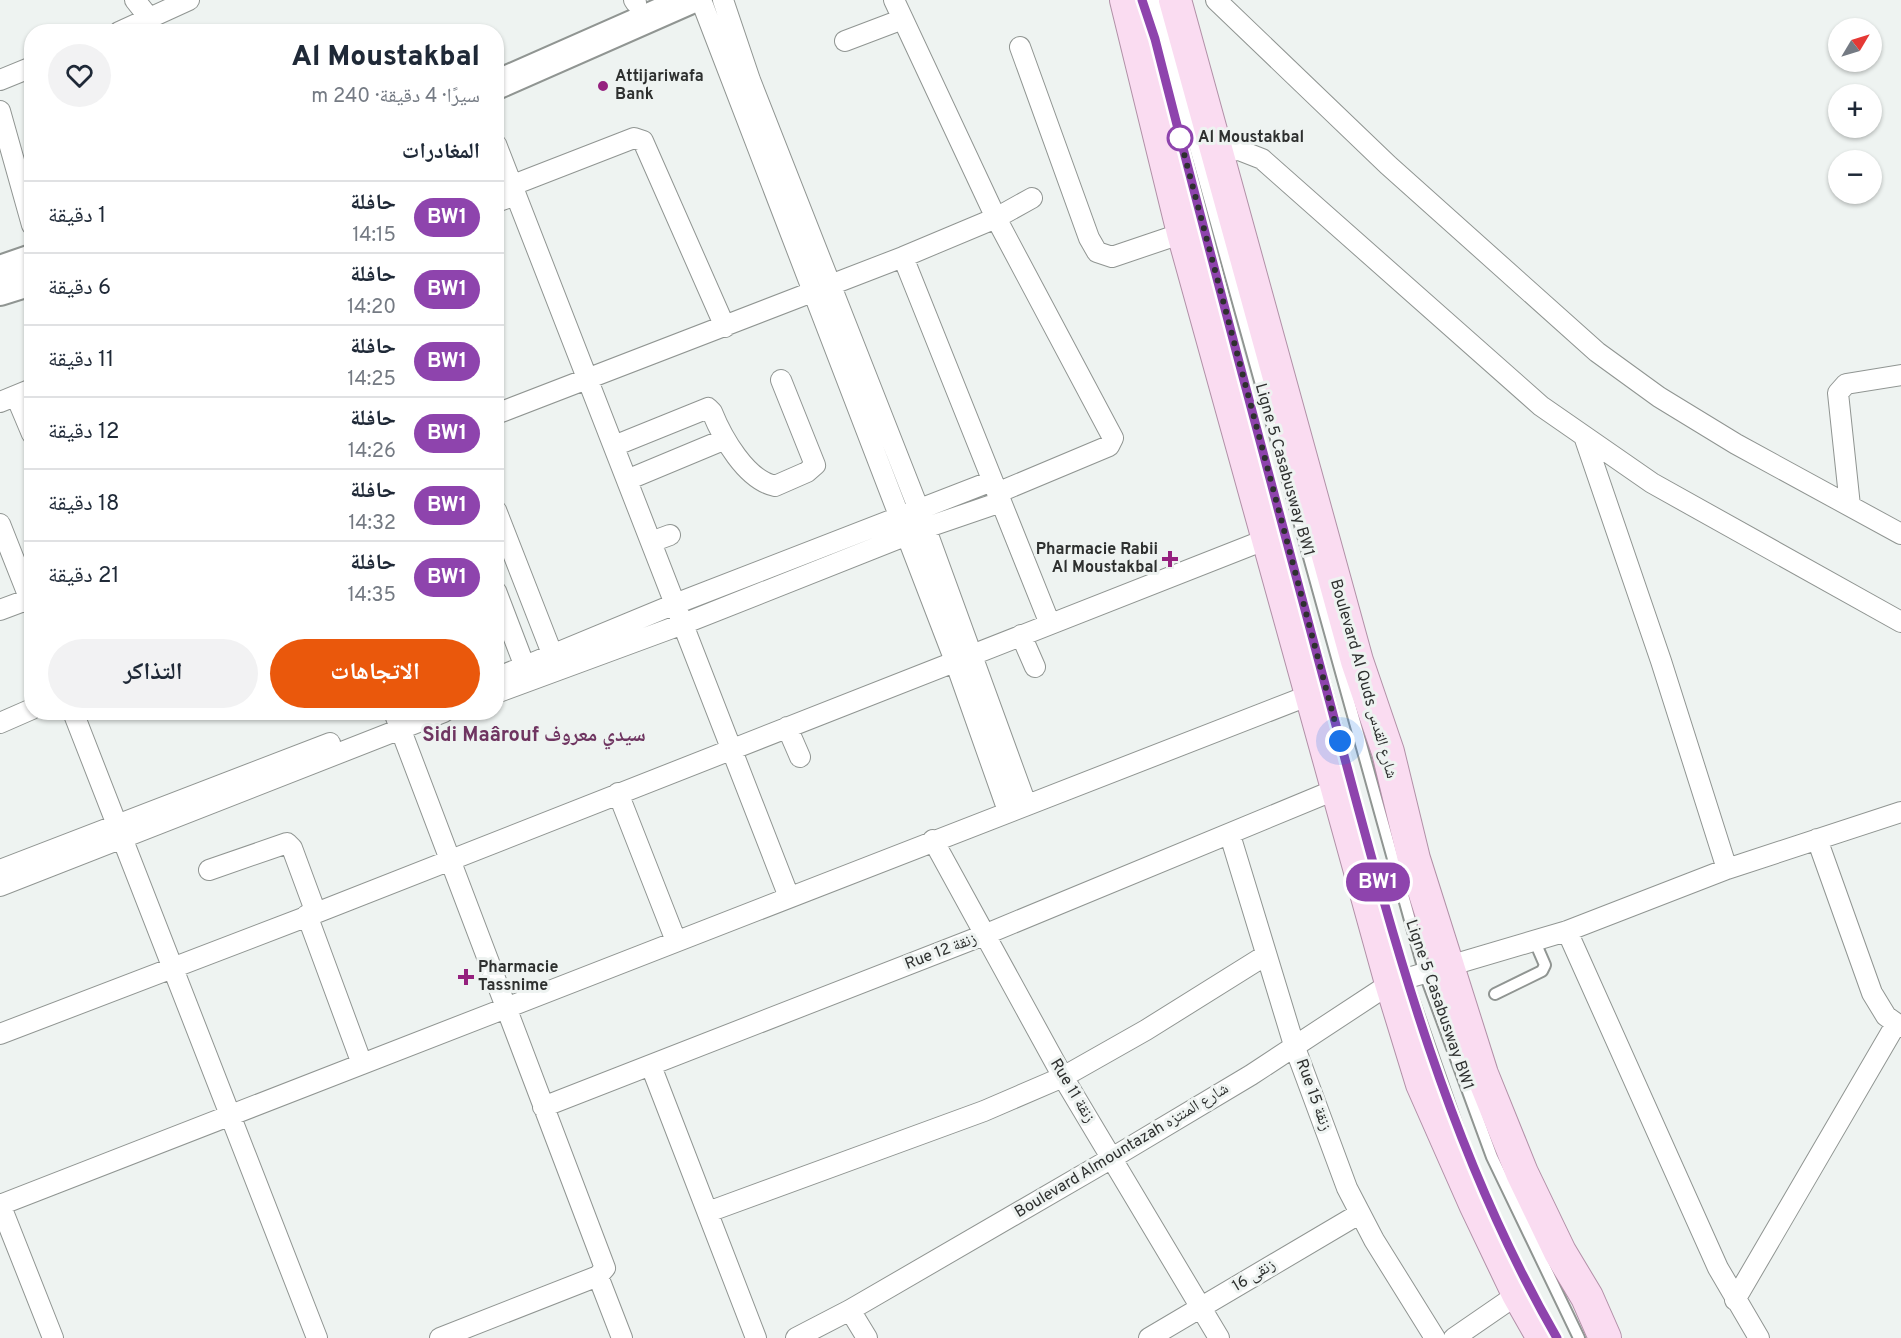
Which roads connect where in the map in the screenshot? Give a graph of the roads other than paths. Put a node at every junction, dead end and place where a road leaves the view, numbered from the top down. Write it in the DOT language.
graph roads {
  1 [pos="135,0"];
  2 [pos="189,0"];
  3 [pos="689,0"];
  4 [pos="701,0"];
  5 [pos="723,0"];
  6 [pos="894,0"];
  7 [pos="1126,0"];
  8 [pos="1142,0"];
  9 [pos="1154,0"];
  10 [pos="1175,0"];
  11 [pos="1216,0"];
  12 [pos="638,1"];
  13 [pos="150,19"];
  14 [pos="903,19"];
  15 [pos="138,24"];
  16 [pos="845,42"];
  17 [pos="1020,47"];
  18 [pos="504,61"];
  19 [pos="24,70"];
  20 [pos="0,80"];
  21 [pos="504,82"];
  22 [pos="0,111"];
  23 [pos="4,140"];
  24 [pos="1218,152"];
  25 [pos="504,164"];
  26 [pos="514,190"];
  27 [pos="504,197"];
  28 [pos="1032,198"];
  29 [pos="24,201"];
  30 [pos="996,218"];
  31 [pos="1183,233"];
  32 [pos="903,257"];
  33 [pos="24,262"];
  34 [pos="0,270"];
  35 [pos="24,284"];
  36 [pos="820,289"];
  37 [pos="0,291"];
  38 [pos="725,327"];
  39 [pos="1901,375"];
  40 [pos="588,380"];
  41 [pos="781,380"];
  42 [pos="16,396"];
  43 [pos="504,411"];
  44 [pos="24,415"];
  45 [pos="1585,439"];
  46 [pos="723,440"];
  47 [pos="614,446"];
  48 [pos="627,480"];
  49 [pos="997,492"];
  50 [pos="1850,506"];
  51 [pos="913,523"];
  52 [pos="0,524"];
  53 [pos="504,530"];
  54 [pos="1901,534"];
  55 [pos="670,535"];
  56 [pos="1267,539"];
  57 [pos="651,542"];
  58 [pos="24,584"];
  59 [pos="24,603"];
  60 [pos="675,604"];
  61 [pos="0,610"];
  62 [pos="504,612"];
  63 [pos="1901,622"];
  64 [pos="683,624"];
  65 [pos="1050,624"];
  66 [pos="1021,635"];
  67 [pos="974,654"];
  68 [pos="553,656"];
  69 [pos="955,661"];
  70 [pos="525,667"];
  71 [pos="1035,667"];
  72 [pos="504,675"];
  73 [pos="504,690"];
  74 [pos="1310,695"];
  75 [pos="24,712"];
  76 [pos="76,720"];
  77 [pos="394,720"];
  78 [pos="400,720"];
  79 [pos="0,723"];
  80 [pos="787,727"];
  81 [pos="1339,738"];
  82 [pos="731,748"];
  83 [pos="800,757"];
  84 [pos="1337,789"];
  85 [pos="618,793"];
  86 [pos="1017,807"];
  87 [pos="1901,812"];
  88 [pos="119,831"];
  89 [pos="1230,835"];
  90 [pos="1817,839"];
  91 [pos="933,840"];
  92 [pos="449,859"];
  93 [pos="1727,869"];
  94 [pos="0,870"];
  95 [pos="209,870"];
  96 [pos="0,886"];
  97 [pos="789,897"];
  98 [pos="311,914"];
  99 [pos="1567,932"];
  100 [pos="984,935"];
  101 [pos="676,941"];
  102 [pos="1535,942"];
  103 [pos="1266,955"];
  104 [pos="172,967"];
  105 [pos="1436,971"];
  106 [pos="1399,976"];
  107 [pos="1495,994"];
  108 [pos="506,1008"];
  109 [pos="1896,1019"];
  110 [pos="0,1034"];
  111 [pos="1294,1045"];
  112 [pos="362,1064"];
  113 [pos="651,1066"];
  114 [pos="1063,1077"];
  115 [pos="534,1097"];
  116 [pos="230,1116"];
  117 [pos="1463,1145"];
  118 [pos="1467,1156"];
  119 [pos="1112,1158"];
  120 [pos="1481,1187"];
  121 [pos="0,1204"];
  122 [pos="708,1212"];
  123 [pos="1359,1214"];
  124 [pos="601,1271"];
  125 [pos="1735,1300"];
  126 [pos="1201,1307"];
  127 [pos="850,1310"];
  128 [pos="1534,1313"];
  129 [pos="53,1338"];
  130 [pos="317,1338"];
  131 [pos="440,1338"];
  132 [pos="622,1338"];
  133 [pos="756,1338"];
  134 [pos="796,1338"];
  135 [pos="867,1338"];
  136 [pos="1149,1338"];
  137 [pos="1219,1338"];
  138 [pos="1436,1338"];
  139 [pos="1454,1338"];
  140 [pos="1557,1338"];
  141 [pos="1580,1338"];
  142 [pos="1605,1338"];
  143 [pos="1759,1338"];
  1 -- 13 [label="street"];
  2 -- 13 [label="street"];
  3 -- 21 [label="street"];
  4 -- 36 [label="street"];
  5 -- 36 [label="street"];
  6 -- 14 [label="street"];
  7 -- 31 [label="main road"];
  8 -- 81 [label="lane, Ligne 5 Casabusway BW1"];
  9 -- 105 [label="lane, Ligne 5 Casabusway BW1"];
  10 -- 24 [label="main road, Boulevard Al Quds شارع القدس"];
  11 -- 50 [label="street"];
  12 -- 18 [label="street"];
  13 -- 15 [label="street"];
  14 -- 16 [label="street"];
  14 -- 30 [label="street"];
  17 -- 31 [label="street"];
  19 -- 20 [label="street"];
  22 -- 23 [label="street"];
  23 -- 29 [label="street"];
  24 -- 45 [label="street"];
  24 -- 105 [label="main road, Boulevard Al Quds شارع القدس"];
  25 -- 26 [label="street"];
  26 -- 27 [label="street"];
  26 -- 38 [label="street"];
  26 -- 40 [label="street"];
  28 -- 30 [label="street"];
  30 -- 32 [label="street"];
  30 -- 49 [label="street"];
  31 -- 56 [label="main road"];
  32 -- 36 [label="street"];
  32 -- 49 [label="street"];
  33 -- 34 [label="street"];
  35 -- 37 [label="street"];
  36 -- 38 [label="street"];
  36 -- 51 [label="street"];
  38 -- 40 [label="street"];
  39 -- 50 [label="street"];
  40 -- 43 [label="street"];
  40 -- 47 [label="street"];
  41 -- 46 [label="street"];
  42 -- 44 [label="street"];
  45 -- 63 [label="street"];
  45 -- 93 [label="street"];
  46 -- 47 [label="street"];
  46 -- 48 [label="street"];
  47 -- 48 [label="street"];
  48 -- 57 [label="street"];
  49 -- 51 [label="street"];
  49 -- 65 [label="street"];
  50 -- 54 [label="street"];
  51 -- 60 [label="street"];
  51 -- 64 [label="street"];
  51 -- 67 [label="street"];
  51 -- 69 [label="street"];
  52 -- 58 [label="street"];
  53 -- 68 [label="street"];
  55 -- 57 [label="street"];
  56 -- 65 [label="street"];
  56 -- 74 [label="main road"];
  57 -- 60 [label="street"];
  59 -- 61 [label="street"];
  60 -- 64 [label="street"];
  60 -- 68 [label="street"];
  62 -- 70 [label="street"];
  64 -- 73 [label="street"];
  64 -- 82 [label="street"];
  65 -- 66 [label="street"];
  66 -- 67 [label="street"];
  66 -- 71 [label="street"];
  67 -- 69 [label="street"];
  67 -- 86 [label="street"];
  68 -- 70 [label="street"];
  69 -- 80 [label="street"];
  69 -- 86 [label="street"];
  70 -- 72 [label="street"];
  74 -- 84 [label="main road"];
  74 -- 86 [label="street"];
  75 -- 79 [label="street"];
  76 -- 88 [label="street"];
  77 -- 88 [label="street"];
  78 -- 92 [label="street"];
  80 -- 82 [label="street"];
  80 -- 83 [label="street"];
  82 -- 85 [label="street"];
  82 -- 97 [label="street"];
  84 -- 89 [label="street, Rue 12 زنقة"];
  84 -- 106 [label="main road"];
  85 -- 92 [label="street"];
  85 -- 101 [label="street"];
  86 -- 91 [label="street"];
  87 -- 90 [label="street, Boulevard Almountazah شارع المنتزه"];
  88 -- 94 [label="street"];
  88 -- 96 [label="street"];
  88 -- 104 [label="street"];
  89 -- 100 [label="street, Rue 12 زنقة"];
  89 -- 103 [label="street, Rue 15 زنقة"];
  90 -- 93 [label="street, Boulevard Almountazah شارع المنتزه"];
  90 -- 109 [label="street"];
  91 -- 97 [label="street"];
  91 -- 100 [label="street, Rue 11 زنقة"];
  92 -- 98 [label="street"];
  92 -- 108 [label="street"];
  93 -- 99 [label="street, Boulevard Almountazah شارع المنتزه"];
  95 -- 98 [label="street"];
  97 -- 101 [label="street"];
  98 -- 104 [label="street"];
  98 -- 112 [label="street"];
  99 -- 102 [label="street, Boulevard Almountazah شارع المنتزه"];
  99 -- 125 [label="street"];
  100 -- 113 [label="street, Rue 12 زنقة"];
  100 -- 114 [label="street, Rue 11 زنقة"];
  101 -- 108 [label="street"];
  102 -- 105 [label="street, Boulevard Almountazah شارع المنتزه"];
  102 -- 107 [label="lane"];
  103 -- 111 [label="street, Rue 15 زنقة"];
  103 -- 114 [label="street"];
  104 -- 110 [label="street"];
  104 -- 116 [label="street"];
  105 -- 106 [label="street, Boulevard Almountazah شارع المنتزه"];
  105 -- 141 [label="lane, Ligne 5 Casabusway BW1"];
  105 -- 142 [label="main road, Boulevard Al Quds شارع القدس"];
  106 -- 111 [label="street, Boulevard Almountazah شارع المنتزه"];
  106 -- 117 [label="lane, Ligne 5 Casabusway BW1"];
  106 -- 128 [label="main road"];
  108 -- 112 [label="street"];
  108 -- 115 [label="street"];
  109 -- 125 [label="street"];
  111 -- 119 [label="street, Boulevard Almountazah شارع المنتزه"];
  111 -- 123 [label="street, Rue 15 زنقة"];
  112 -- 116 [label="street"];
  113 -- 115 [label="street, Rue 12 زنقة"];
  113 -- 122 [label="street"];
  114 -- 119 [label="street, Rue 11 زنقة"];
  114 -- 122 [label="street"];
  115 -- 124 [label="street"];
  116 -- 121 [label="street"];
  116 -- 130 [label="street"];
  118 -- 120 [label="lane"];
  119 -- 126 [label="street, Rue 11 زنقة"];
  119 -- 127 [label="street, Boulevard Almountazah شارع المنتزه"];
  121 -- 129 [label="street"];
  122 -- 133 [label="street"];
  123 -- 126 [label="street, زنقى 16"];
  123 -- 138 [label="street, Rue 15 زنقة"];
  124 -- 131 [label="street"];
  124 -- 132 [label="street"];
  125 -- 143 [label="street"];
  126 -- 136 [label="street, زنقى 16"];
  126 -- 137 [label="street, Rue 11 زنقة"];
  127 -- 134 [label="street, Boulevard Almountazah شارع المنتزه"];
  127 -- 135 [label="street"];
  128 -- 139 [label="street"];
  128 -- 140 [label="lane"];
}
